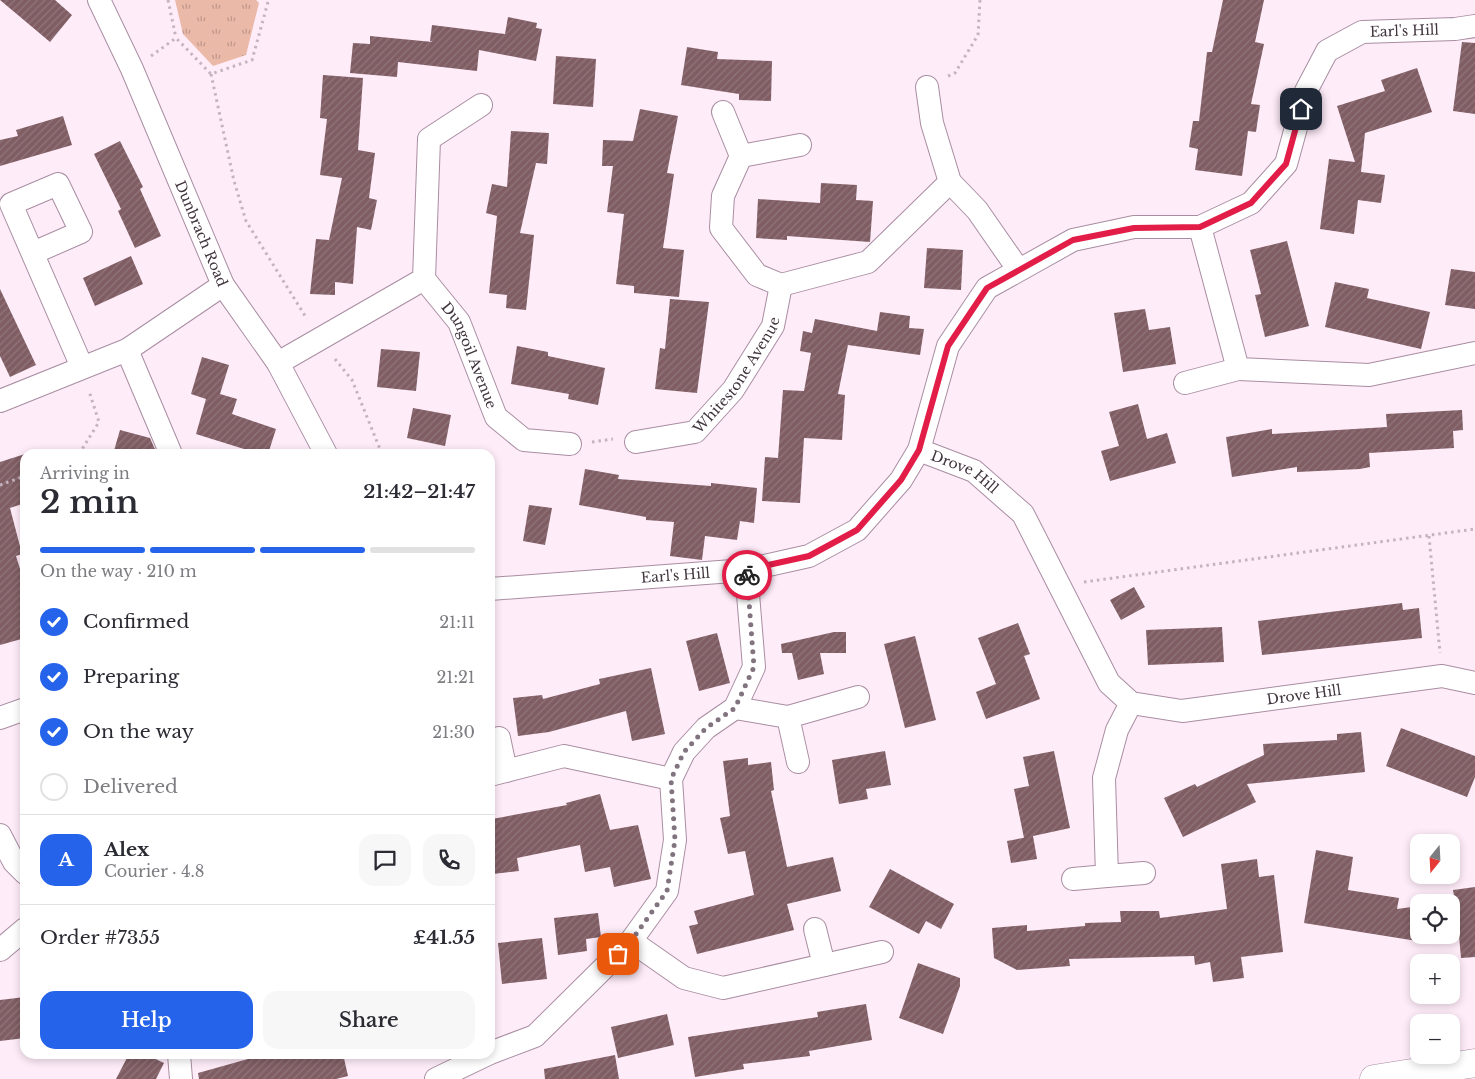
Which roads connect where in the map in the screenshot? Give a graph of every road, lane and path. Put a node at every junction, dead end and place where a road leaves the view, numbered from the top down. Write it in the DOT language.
graph roads {
  1 [pos="99,0"];
  2 [pos="168,0"];
  3 [pos="980,0"];
  4 [pos="268,1"];
  5 [pos="1475,26"];
  6 [pos="176,38"];
  7 [pos="132,69"];
  8 [pos="212,74"];
  9 [pos="927,87"];
  10 [pos="481,105"];
  11 [pos="723,112"];
  12 [pos="800,145"];
  13 [pos="741,156"];
  14 [pos="950,182"];
  15 [pos="1200,227"];
  16 [pos="34,254"];
  17 [pos="1018,269"];
  18 [pos="424,280"];
  19 [pos="223,285"];
  20 [pos="781,285"];
  21 [pos="320,339"];
  22 [pos="126,350"];
  23 [pos="1475,352"];
  24 [pos="278,363"];
  25 [pos="82,367"];
  26 [pos="1238,369"];
  27 [pos="1186,383"];
  28 [pos="0,401"];
  29 [pos="636,442"];
  30 [pos="570,444"];
  31 [pos="82,449"];
  32 [pos="169,449"];
  33 [pos="323,449"];
  34 [pos="380,449"];
  35 [pos="919,450"];
  36 [pos="20,478"];
  37 [pos="0,484"];
  38 [pos="1475,529"];
  39 [pos="1429,536"];
  40 [pos="746,570"];
  41 [pos="1058,586"];
  42 [pos="495,589"];
  43 [pos="1442,676"];
  44 [pos="1475,683"];
  45 [pos="858,697"];
  46 [pos="1131,703"];
  47 [pos="735,708"];
  48 [pos="20,712"];
  49 [pos="788,717"];
  50 [pos="0,718"];
  51 [pos="499,738"];
  52 [pos="798,762"];
  53 [pos="498,773"];
  54 [pos="671,779"];
  55 [pos="0,835"];
  56 [pos="20,868"];
  57 [pos="1144,873"];
  58 [pos="1106,876"];
  59 [pos="1073,879"];
  60 [pos="816,929"];
  61 [pos="20,933"];
  62 [pos="631,941"];
  63 [pos="0,950"];
  64 [pos="882,952"];
  65 [pos="824,965"];
  66 [pos="495,1051"];
  67 [pos="179,1059"];
  68 [pos="477,1059"];
  69 [pos="1475,1063"];
  70 [pos="181,1079"];
  71 [pos="436,1079"];
  72 [pos="1374,1079"];
  1 -- 7 [label="street, Dunbrach Road"];
  2 -- 6 [label="path"];
  3 -- 9 [label="path"];
  4 -- 8 [label="path"];
  5 -- 15 [label="street, Earl's Hill"];
  6 -- 7 [label="path"];
  6 -- 8 [label="path"];
  7 -- 19 [label="street, Dunbrach Road"];
  8 -- 21 [label="path"];
  9 -- 14 [label="street"];
  10 -- 18 [label="street"];
  11 -- 13 [label="street"];
  12 -- 13 [label="street"];
  13 -- 20 [label="street"];
  14 -- 17 [label="street"];
  14 -- 20 [label="street"];
  15 -- 17 [label="street, Earl's Hill"];
  15 -- 26 [label="street"];
  16 -- 25 [label="street"];
  17 -- 35 [label="street, Earl's Hill"];
  18 -- 21 [label="street"];
  18 -- 30 [label="street, Dungoil Avenue"];
  19 -- 22 [label="street"];
  19 -- 24 [label="street, Dunbrach Road"];
  20 -- 29 [label="street, Whitestone Avenue"];
  21 -- 24 [label="street"];
  21 -- 34 [label="path"];
  22 -- 25 [label="street"];
  22 -- 32 [label="street"];
  23 -- 26 [label="street"];
  24 -- 33 [label="street, Dunbrach Road"];
  25 -- 28 [label="street"];
  25 -- 31 [label="path"];
  26 -- 27 [label="street"];
  29 -- 30 [label="path"];
  35 -- 40 [label="street, Earl's Hill"];
  35 -- 41 [label="street, Drove Hill"];
  36 -- 37 [label="path"];
  38 -- 39 [label="path"];
  39 -- 41 [label="path"];
  39 -- 43 [label="path"];
  40 -- 42 [label="street, Earl's Hill"];
  40 -- 47 [label="street"];
  41 -- 46 [label="street, Drove Hill"];
  43 -- 44 [label="street, Drove Hill"];
  43 -- 46 [label="street, Drove Hill"];
  45 -- 49 [label="street"];
  46 -- 58 [label="street"];
  47 -- 49 [label="street"];
  47 -- 54 [label="street"];
  48 -- 50 [label="street"];
  49 -- 52 [label="street"];
  51 -- 53 [label="street"];
  53 -- 54 [label="street"];
  54 -- 62 [label="street"];
  55 -- 56 [label="street"];
  57 -- 58 [label="street"];
  58 -- 59 [label="street"];
  60 -- 65 [label="street"];
  61 -- 63 [label="street"];
  62 -- 65 [label="street"];
  62 -- 66 [label="street"];
  64 -- 65 [label="street"];
  67 -- 70 [label="street"];
  68 -- 71 [label="street"];
  69 -- 72 [label="street"];
}
